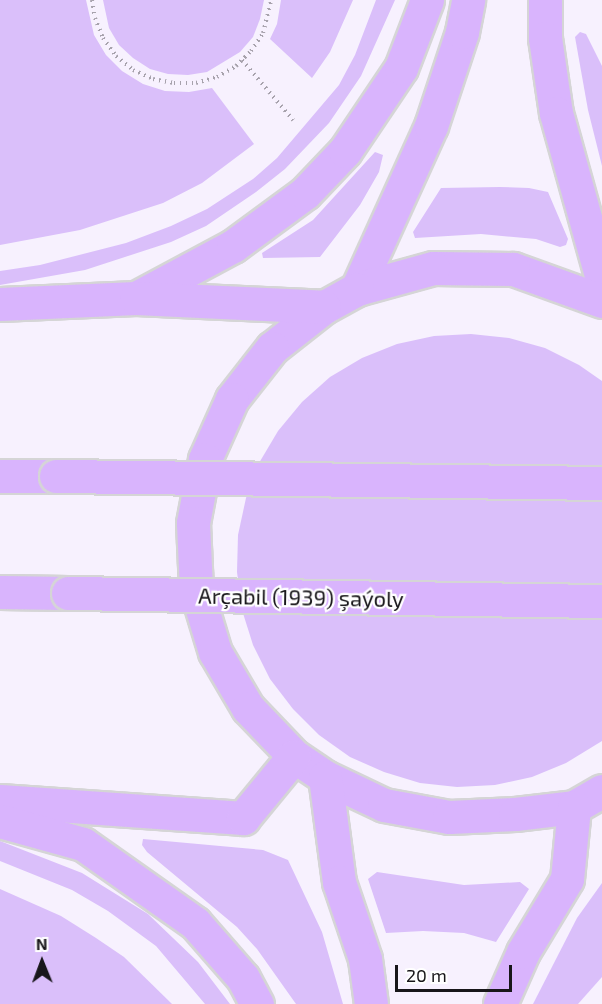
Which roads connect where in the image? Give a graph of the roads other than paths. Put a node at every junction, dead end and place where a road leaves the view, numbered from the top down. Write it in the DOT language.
graph roads {
  1 [pos="427,0"];
  2 [pos="468,0"];
  3 [pos="545,0"];
  4 [pos="602,279"];
  5 [pos="357,289"];
  6 [pos="136,298"];
  7 [pos="602,301"];
  8 [pos="0,304"];
  9 [pos="324,307"];
  10 [pos="0,476"];
  11 [pos="602,483"];
  12 [pos="0,592"];
  13 [pos="602,601"];
  14 [pos="294,756"];
  15 [pos="325,777"];
  16 [pos="593,799"];
  17 [pos="0,801"];
  18 [pos="0,821"];
  19 [pos="257,1004"];
  20 [pos="371,1004"];
  21 [pos="500,1004"];
  1 -- 6 [label="main road"];
  2 -- 5 [label="main road"];
  3 -- 4 [label="main road"];
  5 -- 7 [label="main road"];
  5 -- 9 [label="main road"];
  6 -- 8 [label="main road"];
  6 -- 9 [label="main road"];
  9 -- 14 [label="main road"];
  10 -- 11 [label="main road, bridge"];
  12 -- 13 [label="main road, Arçabil (1939) şaýoly, bridge"];
  14 -- 15 [label="main road"];
  14 -- 17 [label="main road"];
  15 -- 16 [label="main road"];
  15 -- 20 [label="main road"];
  16 -- 21 [label="main road"];
  18 -- 19 [label="main road"];
}
